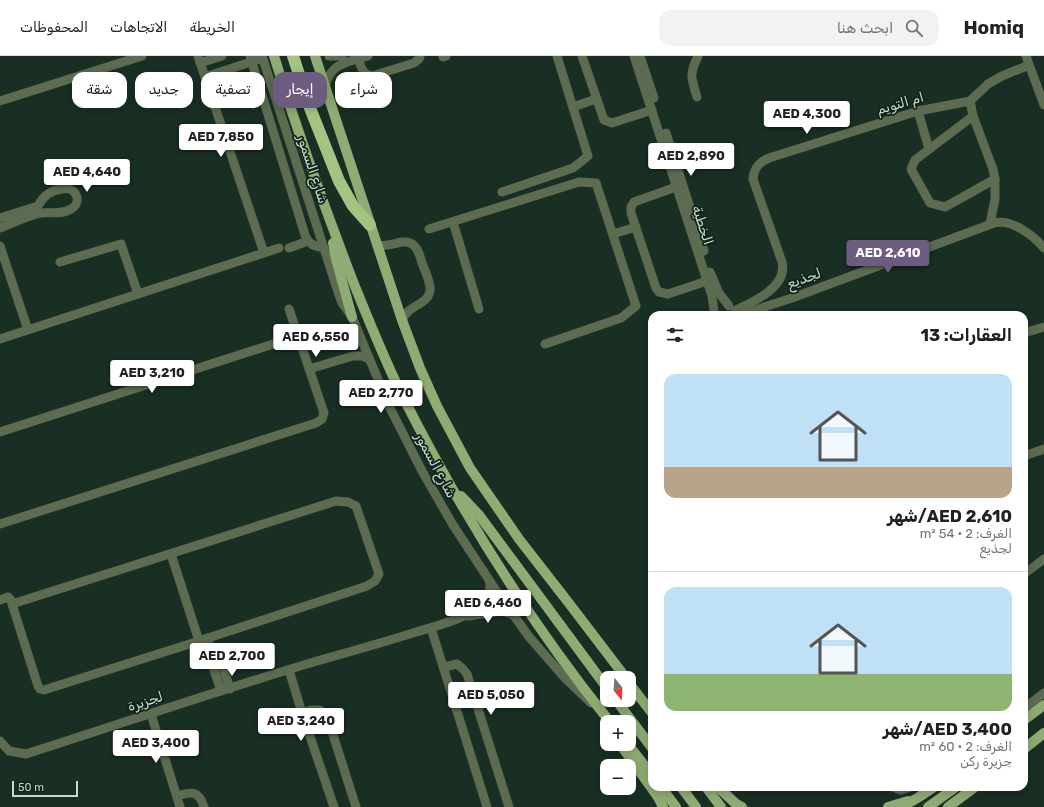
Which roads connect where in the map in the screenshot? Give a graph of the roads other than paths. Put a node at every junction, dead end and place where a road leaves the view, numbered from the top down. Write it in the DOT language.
graph roads {
  1 [pos="142,56"];
  2 [pos="222,56"];
  3 [pos="274,56"];
  4 [pos="293,56"];
  5 [pos="315,56"];
  6 [pos="329,56"];
  7 [pos="342,56"];
  8 [pos="420,56"];
  9 [pos="557,56"];
  10 [pos="582,56"];
  11 [pos="634,56"];
  12 [pos="640,56"];
  13 [pos="698,56"];
  14 [pos="262,57"];
  15 [pos="361,57"];
  16 [pos="199,59"];
  17 [pos="251,59"];
  18 [pos="1027,60"];
  19 [pos="203,72"];
  20 [pos="218,72"];
  21 [pos="320,72"];
  22 [pos="327,81"];
  23 [pos="327,94"];
  24 [pos="697,97"];
  25 [pos="596,99"];
  26 [pos="0,101"];
  27 [pos="970,101"];
  28 [pos="1044,105"];
  29 [pos="572,107"];
  30 [pos="215,108"];
  31 [pos="652,110"];
  32 [pos="918,111"];
  33 [pos="973,116"];
  34 [pos="929,149"];
  35 [pos="995,179"];
  36 [pos="676,187"];
  37 [pos="502,192"];
  38 [pos="0,218"];
  39 [pos="453,222"];
  40 [pos="330,223"];
  41 [pos="990,224"];
  42 [pos="370,225"];
  43 [pos="636,227"];
  44 [pos="0,228"];
  45 [pos="429,230"];
  46 [pos="613,234"];
  47 [pos="308,241"];
  48 [pos="377,245"];
  49 [pos="0,246"];
  50 [pos="323,247"];
  51 [pos="279,248"];
  52 [pos="289,248"];
  53 [pos="1044,248"];
  54 [pos="264,253"];
  55 [pos="60,262"];
  56 [pos="707,281"];
  57 [pos="138,294"];
  58 [pos="289,309"];
  59 [pos="479,309"];
  60 [pos="713,311"];
  61 [pos="715,311"];
  62 [pos="734,311"];
  63 [pos="735,311"];
  64 [pos="738,311"];
  65 [pos="740,311"];
  66 [pos="352,317"];
  67 [pos="402,320"];
  68 [pos="1044,327"];
  69 [pos="28,330"];
  70 [pos="1028,332"];
  71 [pos="298,336"];
  72 [pos="0,339"];
  73 [pos="361,339"];
  74 [pos="545,344"];
  75 [pos="352,356"];
  76 [pos="369,359"];
  77 [pos="309,369"];
  78 [pos="0,432"];
  79 [pos="1044,449"];
  80 [pos="1028,455"];
  81 [pos="448,481"];
  82 [pos="0,524"];
  83 [pos="171,554"];
  84 [pos="1044,559"];
  85 [pos="1028,571"];
  86 [pos="488,578"];
  87 [pos="0,600"];
  88 [pos="12,604"];
  89 [pos="514,615"];
  90 [pos="463,616"];
  91 [pos="431,628"];
  92 [pos="203,640"];
  93 [pos="444,667"];
  94 [pos="289,670"];
  95 [pos="621,671"];
  96 [pos="600,679"];
  97 [pos="226,690"];
  98 [pos="636,691"];
  99 [pos="1044,693"];
  100 [pos="1028,705"];
  101 [pos="1044,705"];
  102 [pos="621,707"];
  103 [pos="648,708"];
  104 [pos="302,713"];
  105 [pos="151,714"];
  106 [pos="603,715"];
  107 [pos="604,715"];
  108 [pos="1028,717"];
  109 [pos="1044,733"];
  110 [pos="0,741"];
  111 [pos="648,743"];
  112 [pos="1028,746"];
  113 [pos="625,751"];
  114 [pos="633,751"];
  115 [pos="648,770"];
  116 [pos="648,783"];
  117 [pos="654,791"];
  118 [pos="664,791"];
  119 [pos="684,791"];
  120 [pos="709,791"];
  121 [pos="722,791"];
  122 [pos="928,791"];
  123 [pos="950,791"];
  124 [pos="970,791"];
  125 [pos="177,796"];
  126 [pos="919,797"];
  127 [pos="180,807"];
  128 [pos="204,807"];
  129 [pos="334,807"];
  130 [pos="356,807"];
  131 [pos="487,807"];
  132 [pos="509,807"];
  133 [pos="663,807"];
  134 [pos="676,807"];
  135 [pos="696,807"];
  136 [pos="721,807"];
  137 [pos="742,807"];
  138 [pos="888,807"];
  139 [pos="902,807"];
  140 [pos="928,807"];
  141 [pos="948,807"];
  1 -- 26 [label="street"];
  2 -- 16 [label="street"];
  3 -- 40 [label="main road, شارع السمور"];
  4 -- 42 [label="highway"];
  5 -- 21 [label="main road, شارع السمور"];
  6 -- 7 [label="street"];
  8 -- 15 [label="street"];
  9 -- 29 [label="street"];
  10 -- 25 [label="street"];
  11 -- 31 [label="street, الخطية"];
  12 -- 63 [label="street, الخطية"];
  13 -- 24 [label="street"];
  14 -- 17 [label="street"];
  14 -- 50 [label="street, شارع السمور"];
  15 -- 22 [label="street"];
  16 -- 19 [label="street"];
  17 -- 20 [label="street"];
  17 -- 47 [label="street"];
  18 -- 27 [label="street"];
  18 -- 28 [label="street"];
  23 -- 42 [label="main road, شارع السمور"];
  25 -- 29 [label="street"];
  25 -- 31 [label="street"];
  27 -- 32 [label="street, ام التويم"];
  27 -- 33 [label="street"];
  29 -- 37 [label="street"];
  30 -- 54 [label="street"];
  31 -- 36 [label="street, الخطية"];
  32 -- 34 [label="street"];
  32 -- 64 [label="street, ام التويم"];
  33 -- 34 [label="street"];
  33 -- 35 [label="street"];
  34 -- 35 [label="street"];
  35 -- 41 [label="street"];
  36 -- 43 [label="street"];
  36 -- 56 [label="street, الخطية"];
  38 -- 44 [label="street"];
  39 -- 45 [label="street"];
  39 -- 46 [label="street"];
  39 -- 59 [label="street"];
  40 -- 66 [label="main road"];
  40 -- 81 [label="main road, شارع السمور"];
  41 -- 53 [label="street, لجذيع"];
  41 -- 65 [label="street, لجذيع"];
  42 -- 48 [label="main road, شارع السمور"];
  43 -- 46 [label="street"];
  43 -- 56 [label="street"];
  46 -- 74 [label="street"];
  47 -- 50 [label="street"];
  47 -- 52 [label="street"];
  48 -- 67 [label="main road, شارع السمور"];
  48 -- 67 [label="street"];
  49 -- 69 [label="street"];
  50 -- 66 [label="street, شارع السمور"];
  51 -- 54 [label="street"];
  54 -- 57 [label="street"];
  55 -- 57 [label="street"];
  56 -- 60 [label="street, الخطية"];
  57 -- 69 [label="street"];
  58 -- 71 [label="street"];
  61 -- 62 [label="street"];
  66 -- 73 [label="street, شارع السمور"];
  67 -- 95 [label="main road, شارع السمور"];
  68 -- 70 [label="street"];
  69 -- 72 [label="street"];
  71 -- 77 [label="street"];
  71 -- 78 [label="street"];
  73 -- 75 [label="street"];
  73 -- 76 [label="street, شارع السمور"];
  75 -- 76 [label="street"];
  75 -- 77 [label="street"];
  76 -- 86 [label="street, شارع السمور"];
  77 -- 82 [label="street"];
  79 -- 80 [label="street"];
  81 -- 96 [label="main road"];
  81 -- 107 [label="main road, شارع السمور"];
  83 -- 88 [label="street"];
  83 -- 92 [label="street"];
  83 -- 92 [label="street"];
  84 -- 85 [label="street"];
  86 -- 89 [label="street, شارع السمور"];
  86 -- 90 [label="street, لجزيرة"];
  87 -- 88 [label="street"];
  88 -- 92 [label="street"];
  89 -- 90 [label="street, لجزيرة"];
  89 -- 106 [label="street, شارع السمور"];
  90 -- 91 [label="street, لجزيرة"];
  91 -- 93 [label="street"];
  91 -- 94 [label="street, لجزيرة"];
  92 -- 97 [label="street"];
  93 -- 131 [label="street"];
  93 -- 132 [label="street"];
  94 -- 97 [label="street, لجزيرة"];
  94 -- 104 [label="street"];
  97 -- 105 [label="street, لجزيرة"];
  98 -- 103 [label="main road"];
  99 -- 100 [label="street"];
  101 -- 108 [label="main road"];
  102 -- 111 [label="main road"];
  104 -- 129 [label="street"];
  104 -- 130 [label="street"];
  105 -- 110 [label="street, لجزيرة"];
  105 -- 125 [label="street"];
  109 -- 112 [label="main road"];
  113 -- 116 [label="main road"];
  114 -- 115 [label="main road"];
  117 -- 133 [label="main road"];
  118 -- 134 [label="main road"];
  119 -- 135 [label="main road"];
  120 -- 136 [label="main road"];
  121 -- 137 [label="main road"];
  122 -- 126 [label="main road"];
  123 -- 140 [label="main road"];
  124 -- 141 [label="main road"];
  125 -- 127 [label="street"];
  125 -- 128 [label="street"];
  126 -- 138 [label="main road"];
  126 -- 139 [label="main road"];
}
